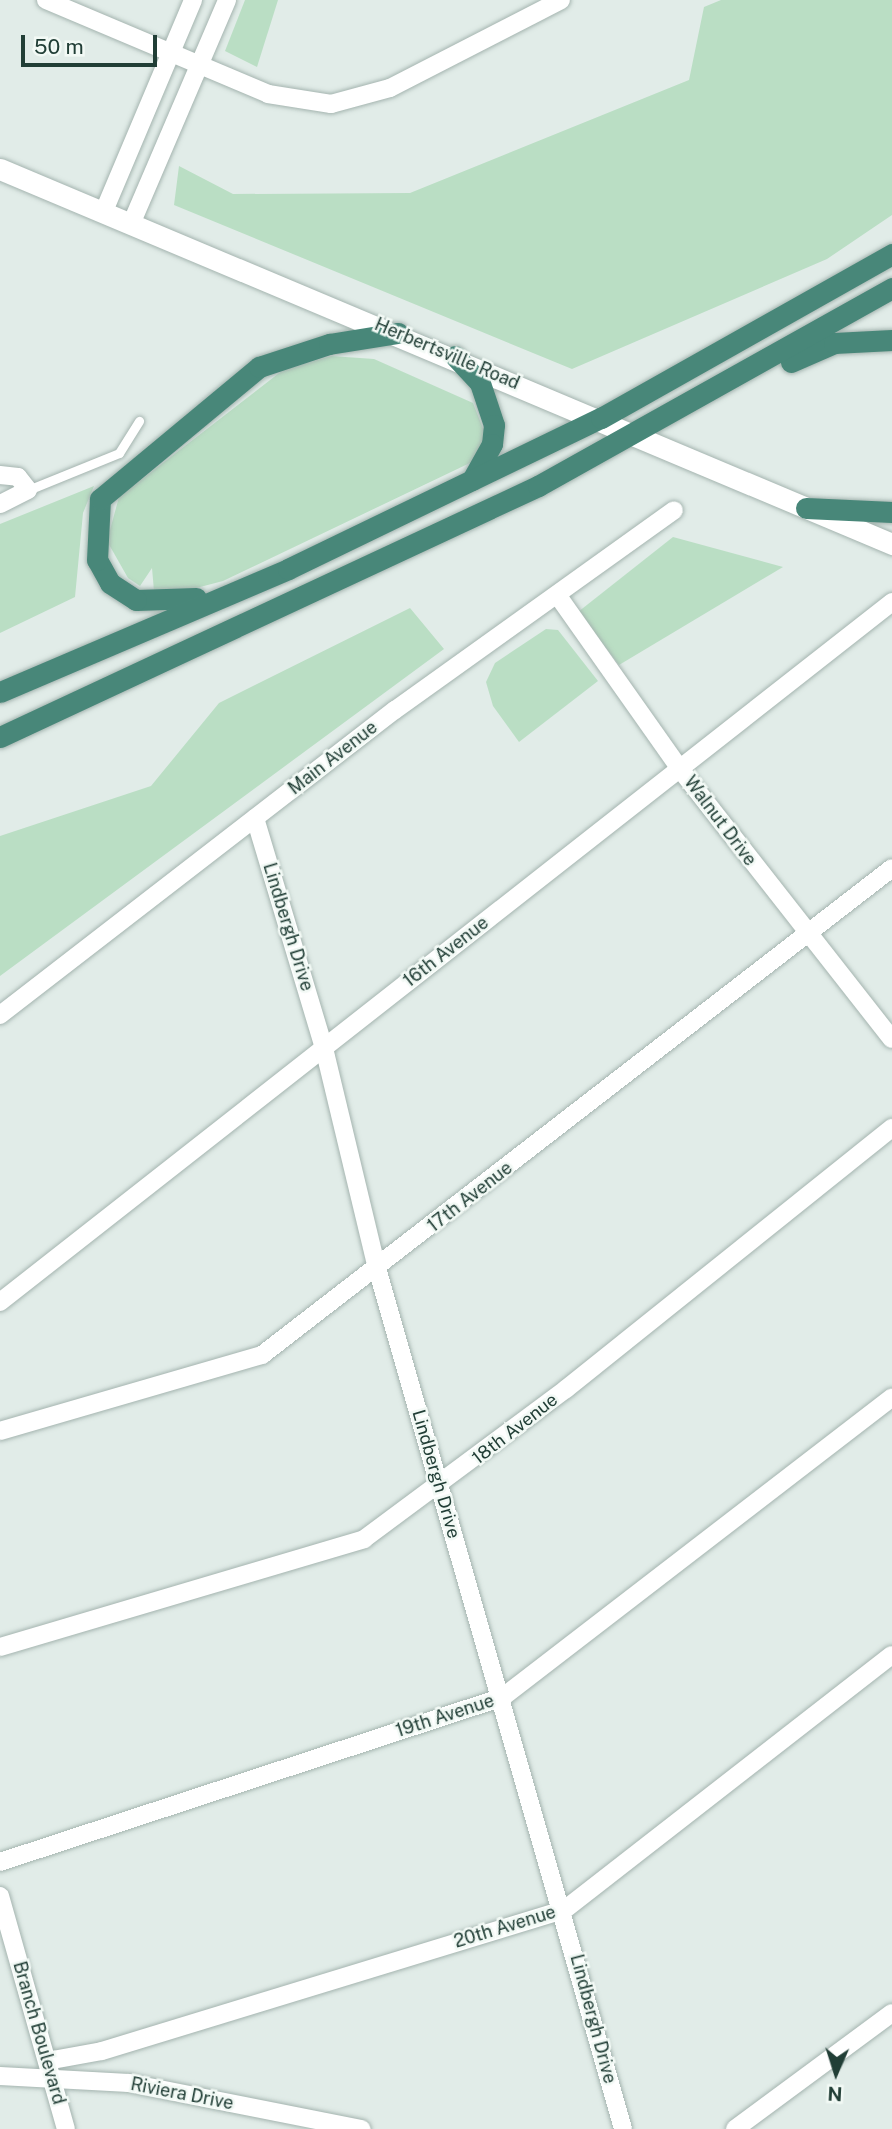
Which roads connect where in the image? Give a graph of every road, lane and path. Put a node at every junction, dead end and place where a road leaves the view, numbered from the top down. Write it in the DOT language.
graph roads {
  1 [pos="46,0"];
  2 [pos="193,0"];
  3 [pos="228,0"];
  4 [pos="561,0"];
  5 [pos="170,53"];
  6 [pos="199,65"];
  7 [pos="0,169"];
  8 [pos="104,211"];
  9 [pos="132,222"];
  10 [pos="892,254"];
  11 [pos="892,288"];
  12 [pos="398,332"];
  13 [pos="892,340"];
  14 [pos="455,356"];
  15 [pos="693,404"];
  16 [pos="601,418"];
  17 [pos="139,421"];
  18 [pos="639,435"];
  19 [pos="472,480"];
  20 [pos="15,481"];
  21 [pos="0,504"];
  22 [pos="807,508"];
  23 [pos="674,510"];
  24 [pos="892,512"];
  25 [pos="892,544"];
  26 [pos="288,569"];
  27 [pos="558,596"];
  28 [pos="892,602"];
  29 [pos="0,692"];
  30 [pos="0,737"];
  31 [pos="680,769"];
  32 [pos="255,818"];
  33 [pos="892,868"];
  34 [pos="807,935"];
  35 [pos="0,1015"];
  36 [pos="892,1039"];
  37 [pos="324,1048"];
  38 [pos="892,1128"];
  39 [pos="377,1268"];
  40 [pos="0,1302"];
  41 [pos="892,1397"];
  42 [pos="0,1431"];
  43 [pos="440,1487"];
  44 [pos="0,1647"];
  45 [pos="892,1655"];
  46 [pos="503,1697"];
  47 [pos="0,1862"];
  48 [pos="0,1896"];
  49 [pos="564,1910"];
  50 [pos="892,2013"];
  51 [pos="49,2068"];
  52 [pos="0,2076"];
  53 [pos="739,2128"];
  54 [pos="66,2129"];
  55 [pos="361,2129"];
  56 [pos="623,2129"];
  1 -- 5 [label="street"];
  2 -- 5 [label="street"];
  3 -- 6 [label="street"];
  4 -- 6 [label="street"];
  5 -- 6 [label="street"];
  5 -- 8 [label="street"];
  6 -- 9 [label="street"];
  7 -- 8 [label="main road, Herbertsville Road"];
  8 -- 9 [label="main road, Herbertsville Road"];
  9 -- 12 [label="main road, Herbertsville Road"];
  10 -- 16 [label="highway"];
  11 -- 15 [label="highway"];
  12 -- 14 [label="main road, Herbertsville Road"];
  12 -- 26 [label="highway"];
  13 -- 15 [label="highway"];
  14 -- 16 [label="main road, Herbertsville Road"];
  14 -- 19 [label="highway"];
  15 -- 18 [label="highway"];
  16 -- 18 [label="main road, Herbertsville Road"];
  16 -- 19 [label="highway"];
  17 -- 20 [label="lane"];
  18 -- 22 [label="main road, Herbertsville Road"];
  18 -- 30 [label="highway"];
  19 -- 26 [label="highway"];
  20 -- 21 [label="street"];
  22 -- 24 [label="highway"];
  22 -- 25 [label="main road, Herbertsville Road"];
  23 -- 27 [label="street, Main Avenue"];
  26 -- 29 [label="highway"];
  27 -- 31 [label="street, Walnut Drive"];
  27 -- 32 [label="street, Main Avenue"];
  28 -- 31 [label="street, 16th Avenue"];
  31 -- 34 [label="street, Walnut Drive"];
  31 -- 37 [label="street, 16th Avenue"];
  32 -- 35 [label="street, Main Avenue"];
  32 -- 37 [label="street, Lindbergh Drive"];
  33 -- 34 [label="street, 17th Avenue"];
  34 -- 36 [label="street, Walnut Drive"];
  34 -- 39 [label="street, 17th Avenue"];
  37 -- 39 [label="street, Lindbergh Drive"];
  37 -- 40 [label="street, 16th Avenue"];
  38 -- 43 [label="street, 18th Avenue"];
  39 -- 42 [label="street, 17th Avenue"];
  39 -- 43 [label="street, Lindbergh Drive"];
  41 -- 46 [label="street, 19th Avenue"];
  43 -- 44 [label="street, 18th Avenue"];
  43 -- 46 [label="street, Lindbergh Drive"];
  45 -- 49 [label="street, 20th Avenue"];
  46 -- 47 [label="street, 19th Avenue"];
  46 -- 49 [label="street, Lindbergh Drive"];
  48 -- 51 [label="street, Branch Boulevard"];
  49 -- 51 [label="street, 20th Avenue"];
  49 -- 56 [label="street, Lindbergh Drive"];
  50 -- 53 [label="street"];
  51 -- 52 [label="street, Riviera Drive"];
  51 -- 54 [label="street, Branch Boulevard"];
  51 -- 55 [label="street, Riviera Drive"];
}
